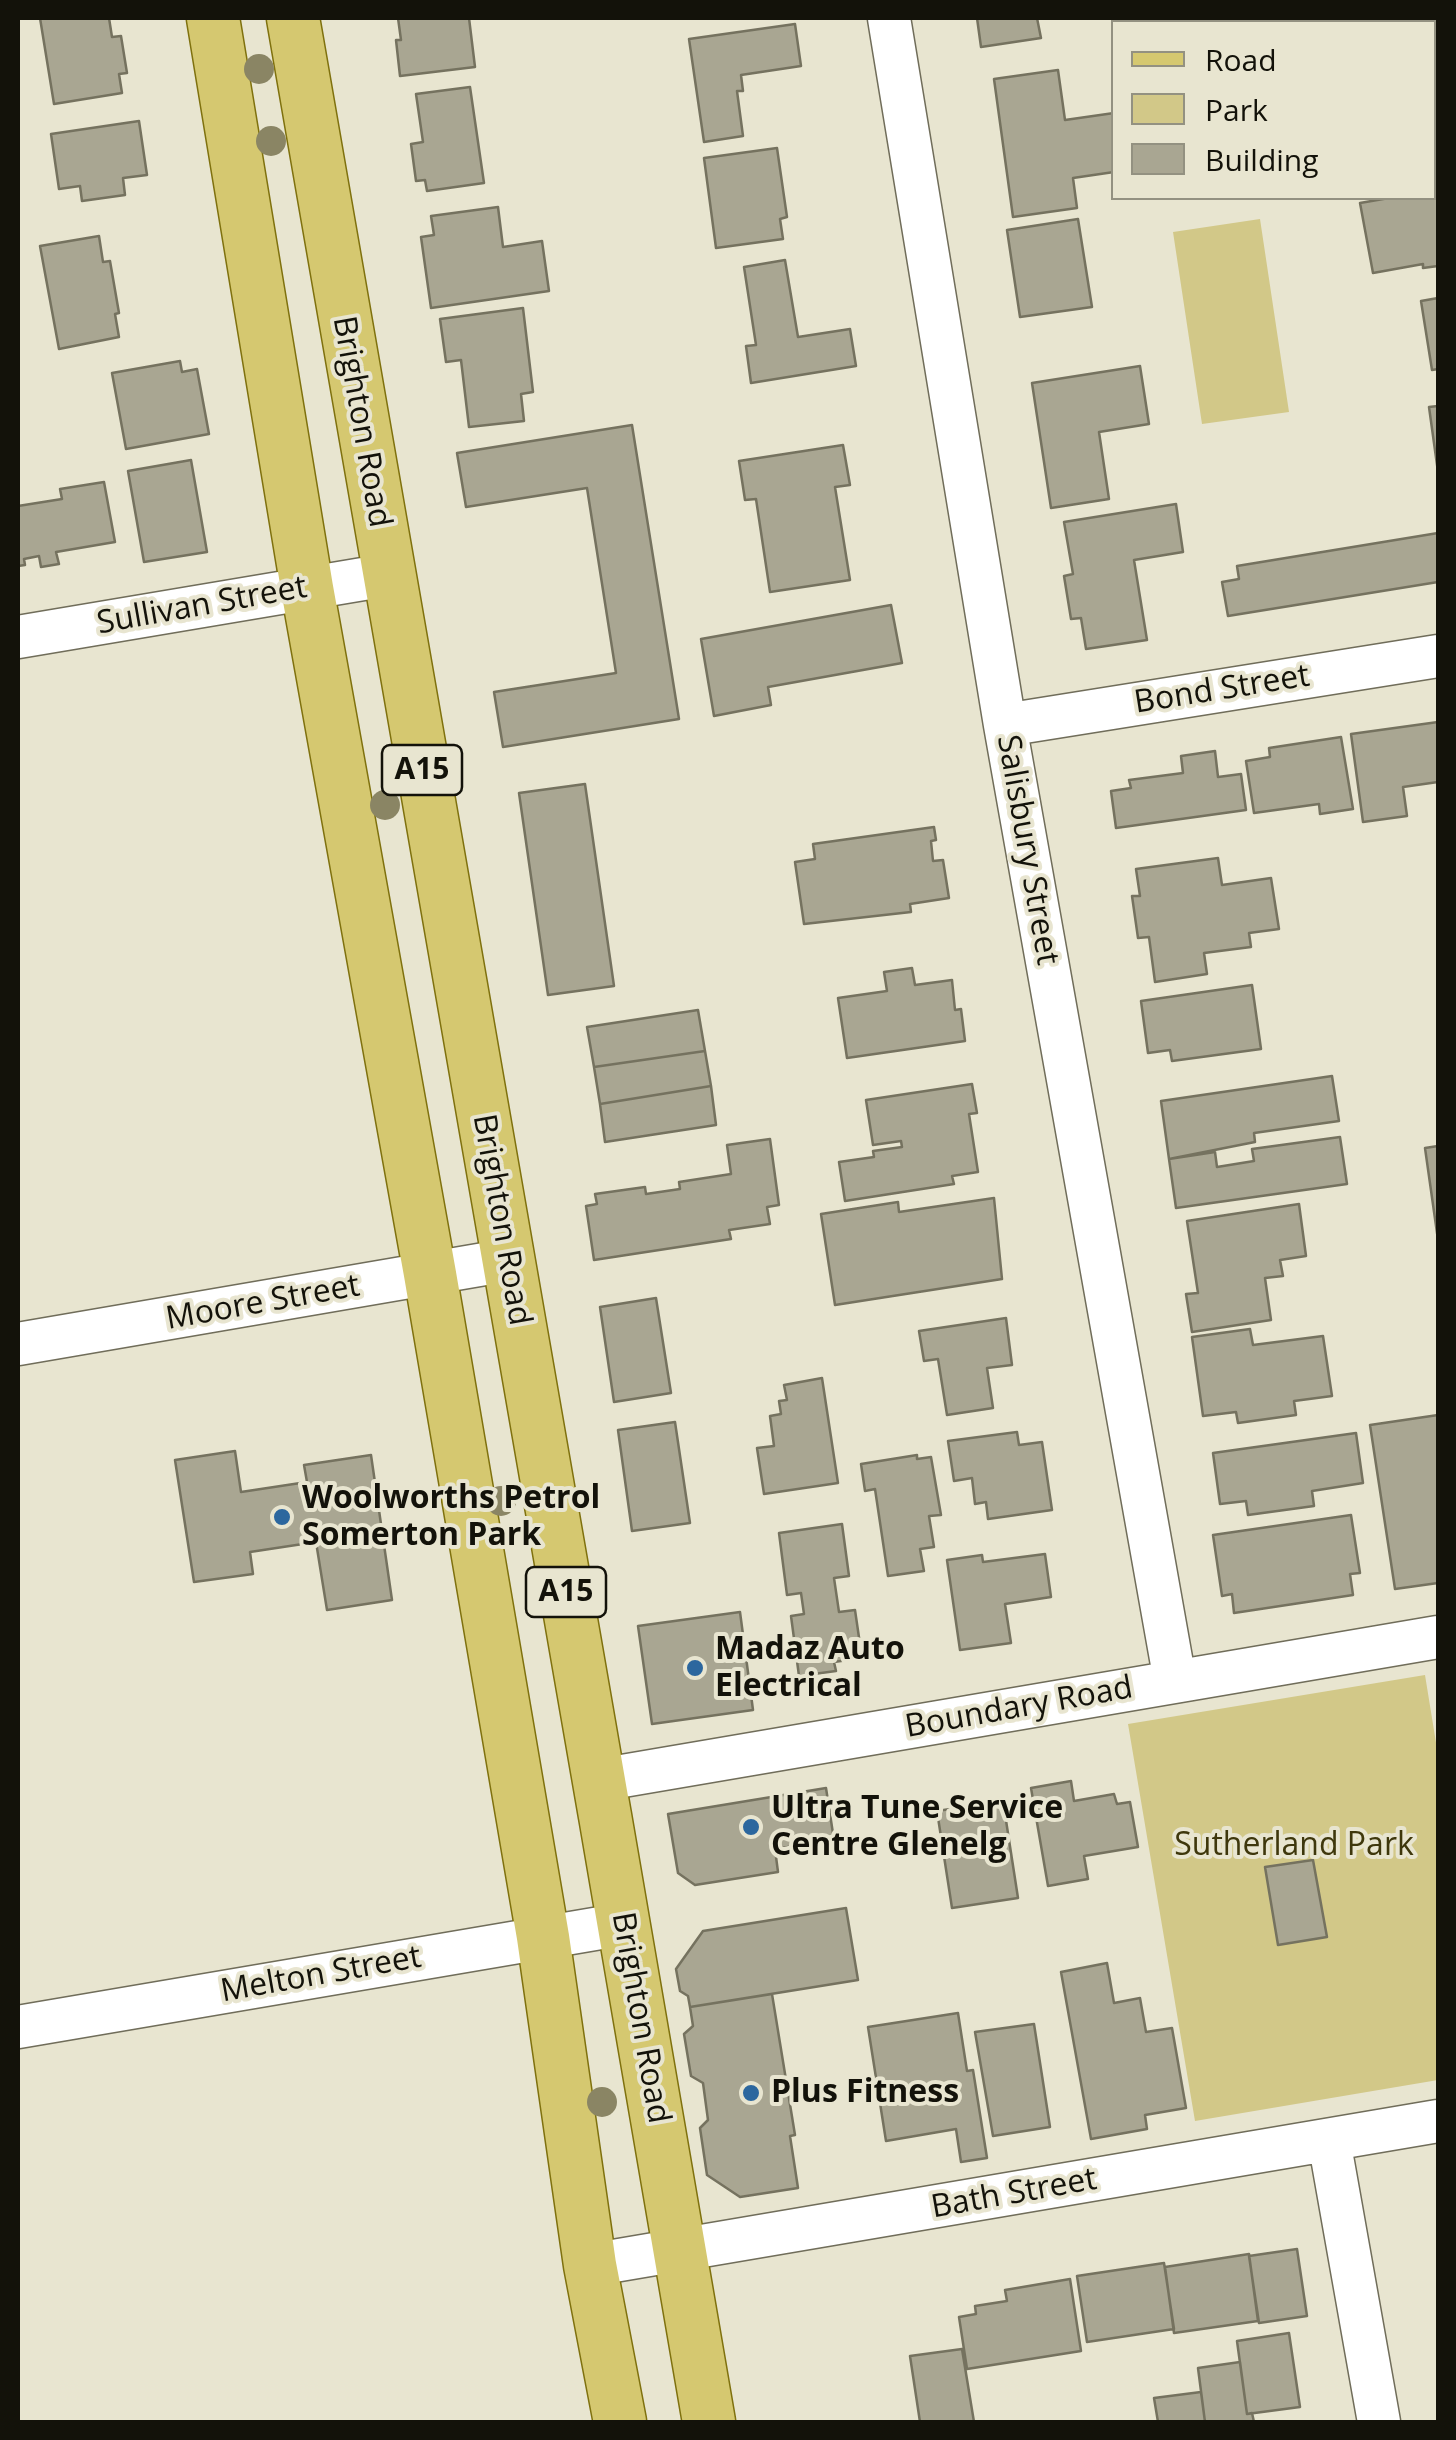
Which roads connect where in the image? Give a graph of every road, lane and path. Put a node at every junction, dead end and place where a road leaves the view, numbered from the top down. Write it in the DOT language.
graph roads {
  1 [pos="213,18"];
  2 [pos="294,18"];
  3 [pos="889,18"];
  4 [pos="386,574"];
  5 [pos="308,588"];
  6 [pos="18,637"];
  7 [pos="1438,656"];
  8 [pos="1005,725"];
  9 [pos="508,1260"];
  10 [pos="430,1274"];
  11 [pos="18,1344"];
  12 [pos="1438,1636"];
  13 [pos="1174,1680"];
  14 [pos="599,1780"];
  15 [pos="624,1924"];
  16 [pos="544,1937"];
  17 [pos="18,2027"];
  18 [pos="1438,2122"];
  19 [pos="1329,2140"];
  20 [pos="680,2251"];
  21 [pos="590,2265"];
  22 [pos="620,2422"];
  23 [pos="708,2422"];
  24 [pos="1379,2422"];
  1 -- 5 [label="main road, A15"];
  2 -- 4 [label="main road, Brighton Road / A15"];
  3 -- 8 [label="street, Salisbury Street"];
  4 -- 5 [label="street, Sullivan Street"];
  4 -- 9 [label="main road, Brighton Road / A15"];
  5 -- 6 [label="street, Sullivan Street"];
  5 -- 10 [label="main road, A15"];
  7 -- 8 [label="street, Bond Street"];
  8 -- 13 [label="street, Salisbury Street"];
  9 -- 10 [label="street, Moore Street"];
  9 -- 14 [label="main road, Brighton Road / A15"];
  10 -- 11 [label="street, Moore Street"];
  10 -- 16 [label="main road, A15"];
  12 -- 13 [label="street, Boundary Road"];
  13 -- 14 [label="street, Boundary Road"];
  14 -- 15 [label="main road, Brighton Road / A15"];
  15 -- 16 [label="street, Melton Street"];
  15 -- 20 [label="main road, Brighton Road / A15"];
  16 -- 17 [label="street, Melton Street"];
  16 -- 21 [label="main road, A15"];
  18 -- 19 [label="street, Bath Street"];
  19 -- 20 [label="street, Bath Street"];
  19 -- 24 [label="street"];
  20 -- 21 [label="street, Bath Street"];
  20 -- 23 [label="main road, Brighton Road / A15"];
  21 -- 22 [label="main road, A15"];
}
